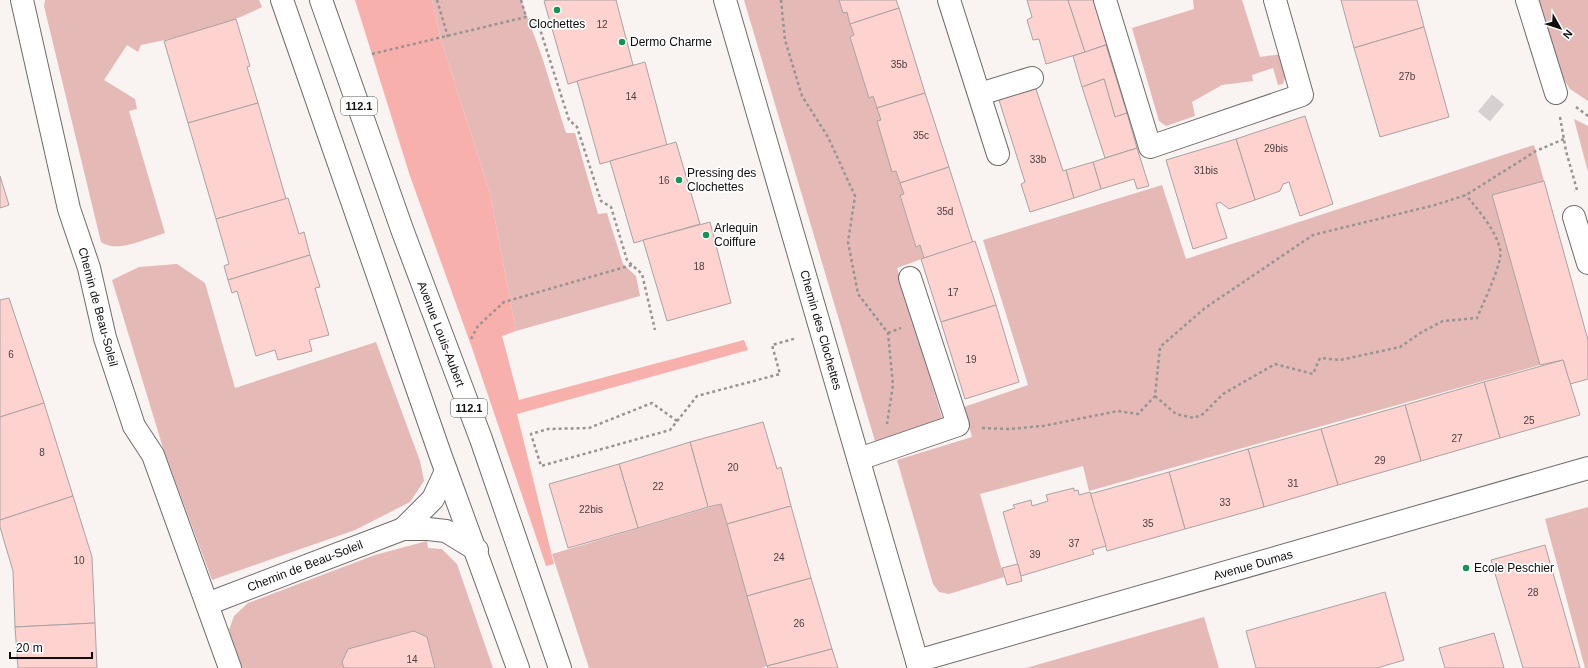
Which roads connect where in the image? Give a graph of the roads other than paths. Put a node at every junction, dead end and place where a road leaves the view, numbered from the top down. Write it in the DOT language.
graph roads {
  1 [pos="22,0"];
  2 [pos="282,0"];
  3 [pos="321,0"];
  4 [pos="725,0"];
  5 [pos="949,0"];
  6 [pos="1105,0"];
  7 [pos="1275,0"];
  8 [pos="1527,0"];
  9 [pos="1032,78"];
  10 [pos="1556,93"];
  11 [pos="980,94"];
  12 [pos="998,154"];
  13 [pos="1574,218"];
  14 [pos="1588,263"];
  15 [pos="910,278"];
  16 [pos="859,459"];
  17 [pos="1588,468"];
  18 [pos="446,471"];
  19 [pos="403,529"];
  20 [pos="477,550"];
  21 [pos="207,604"];
  22 [pos="918,664"];
  23 [pos="230,668"];
  24 [pos="518,668"];
  25 [pos="560,668"];
  1 -- 21 [label="street, Chemin de Beau-Soleil"];
  2 -- 18 [label="street"];
  3 -- 25 [label="street, Avenue Louis-Aubert / 112.1"];
  4 -- 16 [label="street, Chemin des Clochettes"];
  5 -- 11 [label="street"];
  6 -- 7 [label="street"];
  8 -- 10 [label="street"];
  9 -- 11 [label="street"];
  11 -- 12 [label="street"];
  13 -- 14 [label="street"];
  15 -- 16 [label="street"];
  16 -- 22 [label="street, Chemin des Clochettes"];
  17 -- 22 [label="street, Avenue Dumas"];
  18 -- 19 [label="street, Chemin de Beau-Soleil"];
  18 -- 20 [label="street"];
  19 -- 20 [label="street, Chemin de Beau-Soleil"];
  19 -- 21 [label="street, Chemin de Beau-Soleil"];
  20 -- 24 [label="street"];
  21 -- 23 [label="street, Chemin de Beau-Soleil"];
}
